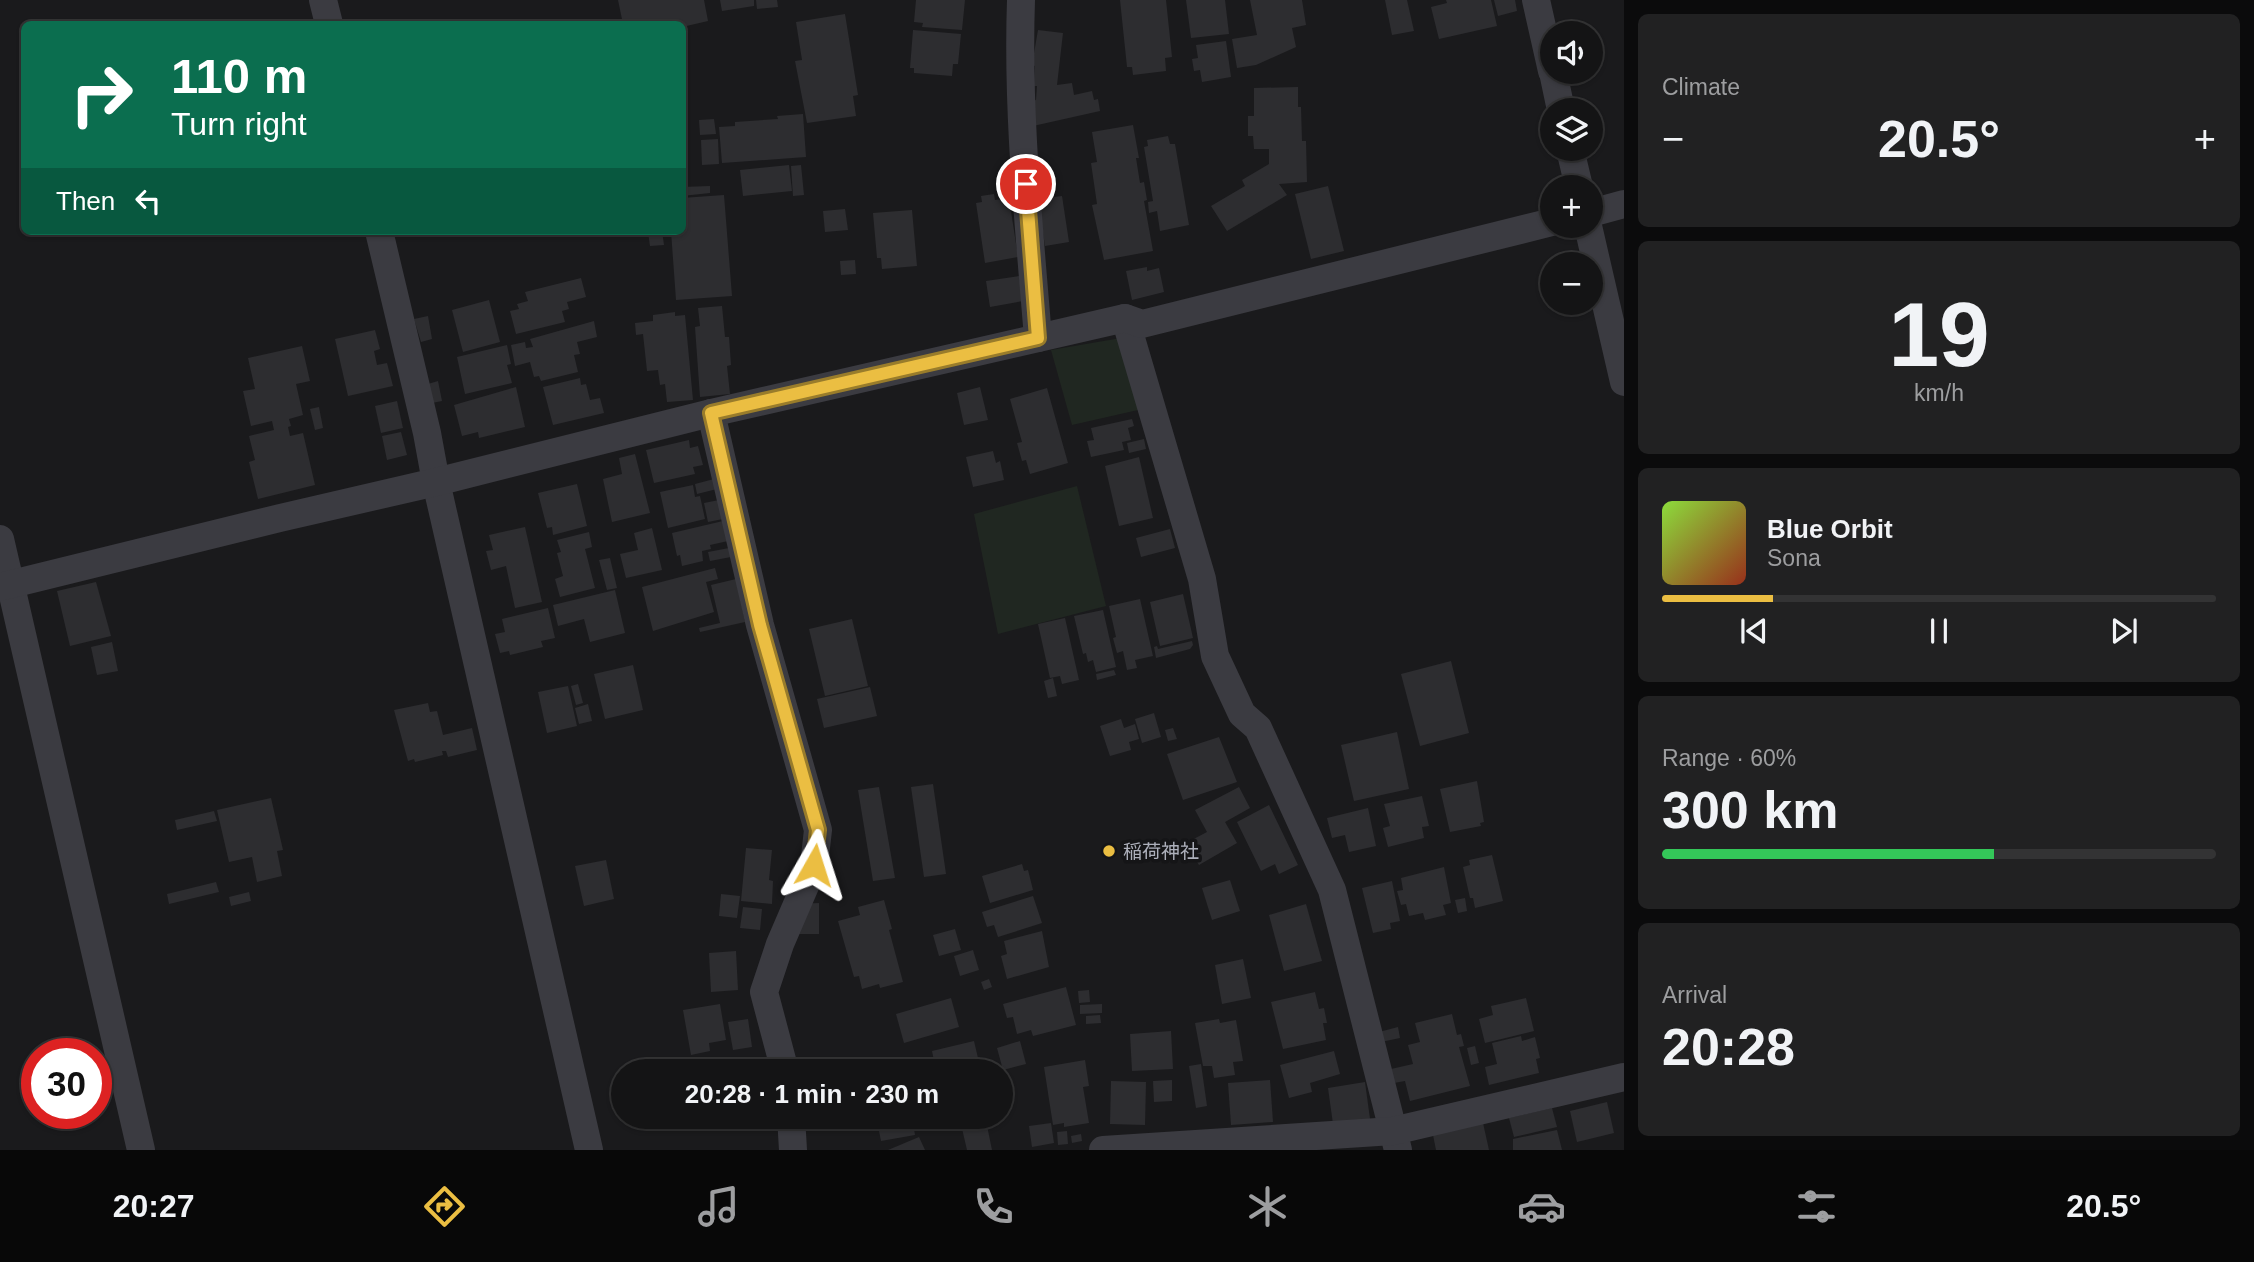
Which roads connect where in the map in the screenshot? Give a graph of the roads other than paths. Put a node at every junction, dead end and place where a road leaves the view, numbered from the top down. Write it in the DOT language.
graph roads {
  1 [pos="323,0"];
  2 [pos="1021,0"];
  3 [pos="1536,0"];
  4 [pos="328,21"];
  5 [pos="1541,21"];
  6 [pos="1624,204"];
  7 [pos="1603,210"];
  8 [pos="1540,225"];
  9 [pos="380,235"];
  10 [pos="1591,238"];
  11 [pos="1125,318"];
  12 [pos="1038,338"];
  13 [pos="1624,382"];
  14 [pos="711,413"];
  15 [pos="436,482"];
  16 [pos="0,538"];
  17 [pos="6,586"];
  18 [pos="782,1059"];
  19 [pos="1624,1076"];
  20 [pos="791,1129"];
  21 [pos="1395,1140"];
  22 [pos="141,1150"];
  23 [pos="589,1150"];
  24 [pos="793,1150"];
  25 [pos="1103,1150"];
  1 -- 4 [label="street"];
  2 -- 12 [label="street"];
  3 -- 5 [label="street"];
  6 -- 7 [label="street"];
  8 -- 11 [label="street"];
  9 -- 15 [label="street"];
  10 -- 13 [label="street"];
  11 -- 12 [label="street"];
  11 -- 21 [label="street"];
  12 -- 14 [label="street"];
  14 -- 15 [label="street"];
  14 -- 18 [label="street"];
  15 -- 17 [label="street"];
  15 -- 23 [label="street"];
  16 -- 17 [label="street"];
  17 -- 22 [label="street"];
  19 -- 21 [label="street"];
  20 -- 24 [label="street"];
  21 -- 25 [label="street"];
}
